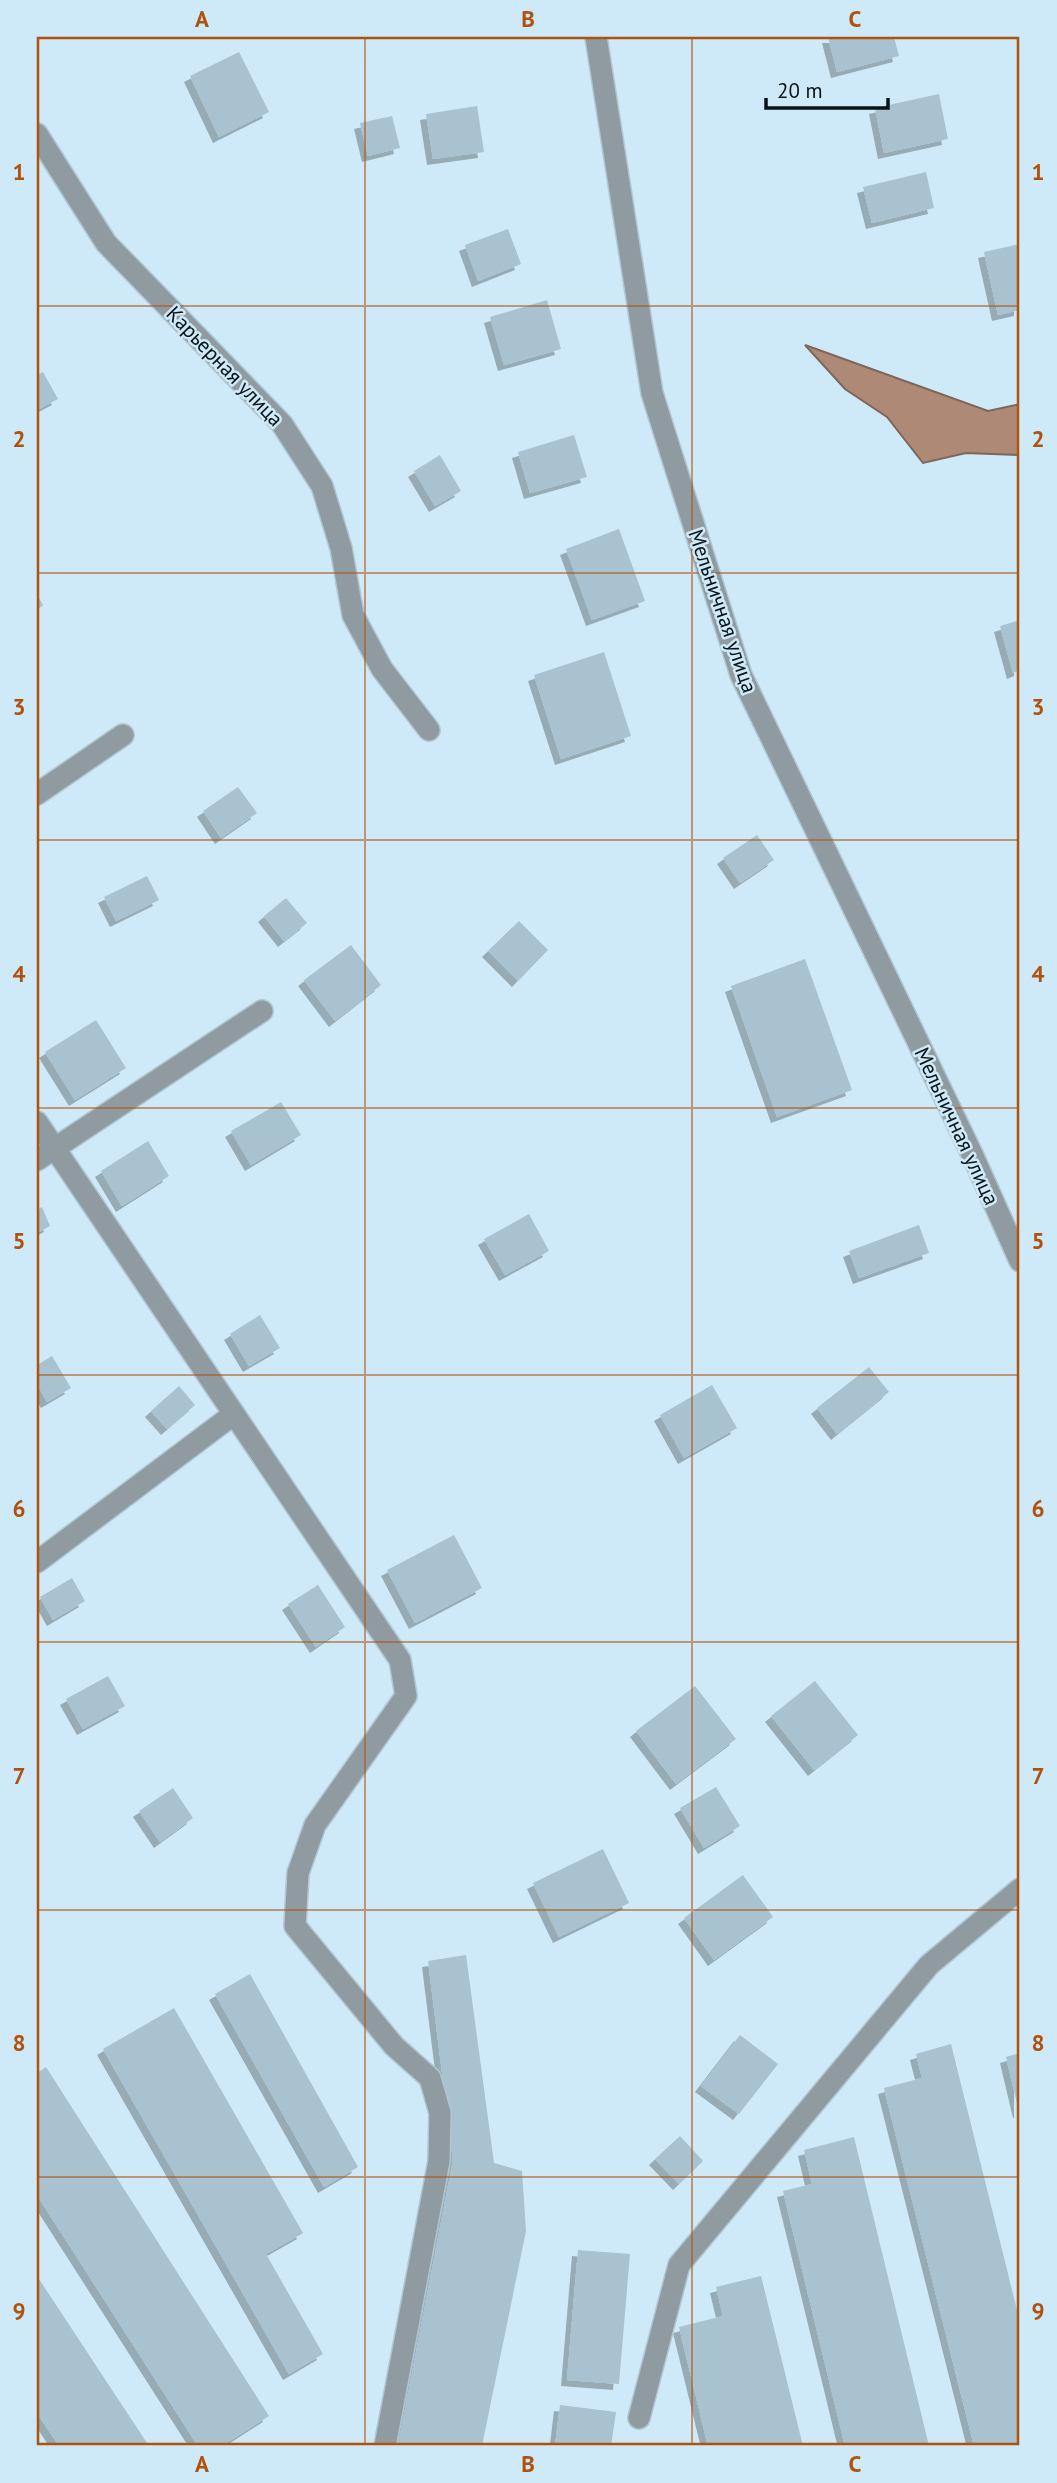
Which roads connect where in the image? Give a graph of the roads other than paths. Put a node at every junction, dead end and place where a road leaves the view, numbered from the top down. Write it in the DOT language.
graph roads {
  1 [pos="596,37"];
  2 [pos="37,135"];
  3 [pos="429,730"];
  4 [pos="122,734"];
  5 [pos="37,794"];
  6 [pos="262,1010"];
  7 [pos="37,1122"];
  8 [pos="54,1148"];
  9 [pos="37,1160"];
  10 [pos="1020,1261"];
  11 [pos="234,1415"];
  12 [pos="37,1562"];
  13 [pos="1020,1889"];
  14 [pos="639,2418"];
  15 [pos="385,2446"];
  1 -- 10 [label="street, Мельничная улица"];
  2 -- 3 [label="street, Карьерная улица"];
  4 -- 5 [label="street"];
  6 -- 8 [label="street"];
  7 -- 8 [label="street"];
  8 -- 9 [label="street"];
  8 -- 11 [label="street"];
  11 -- 12 [label="street"];
  11 -- 15 [label="street"];
  13 -- 14 [label="street"];
}
